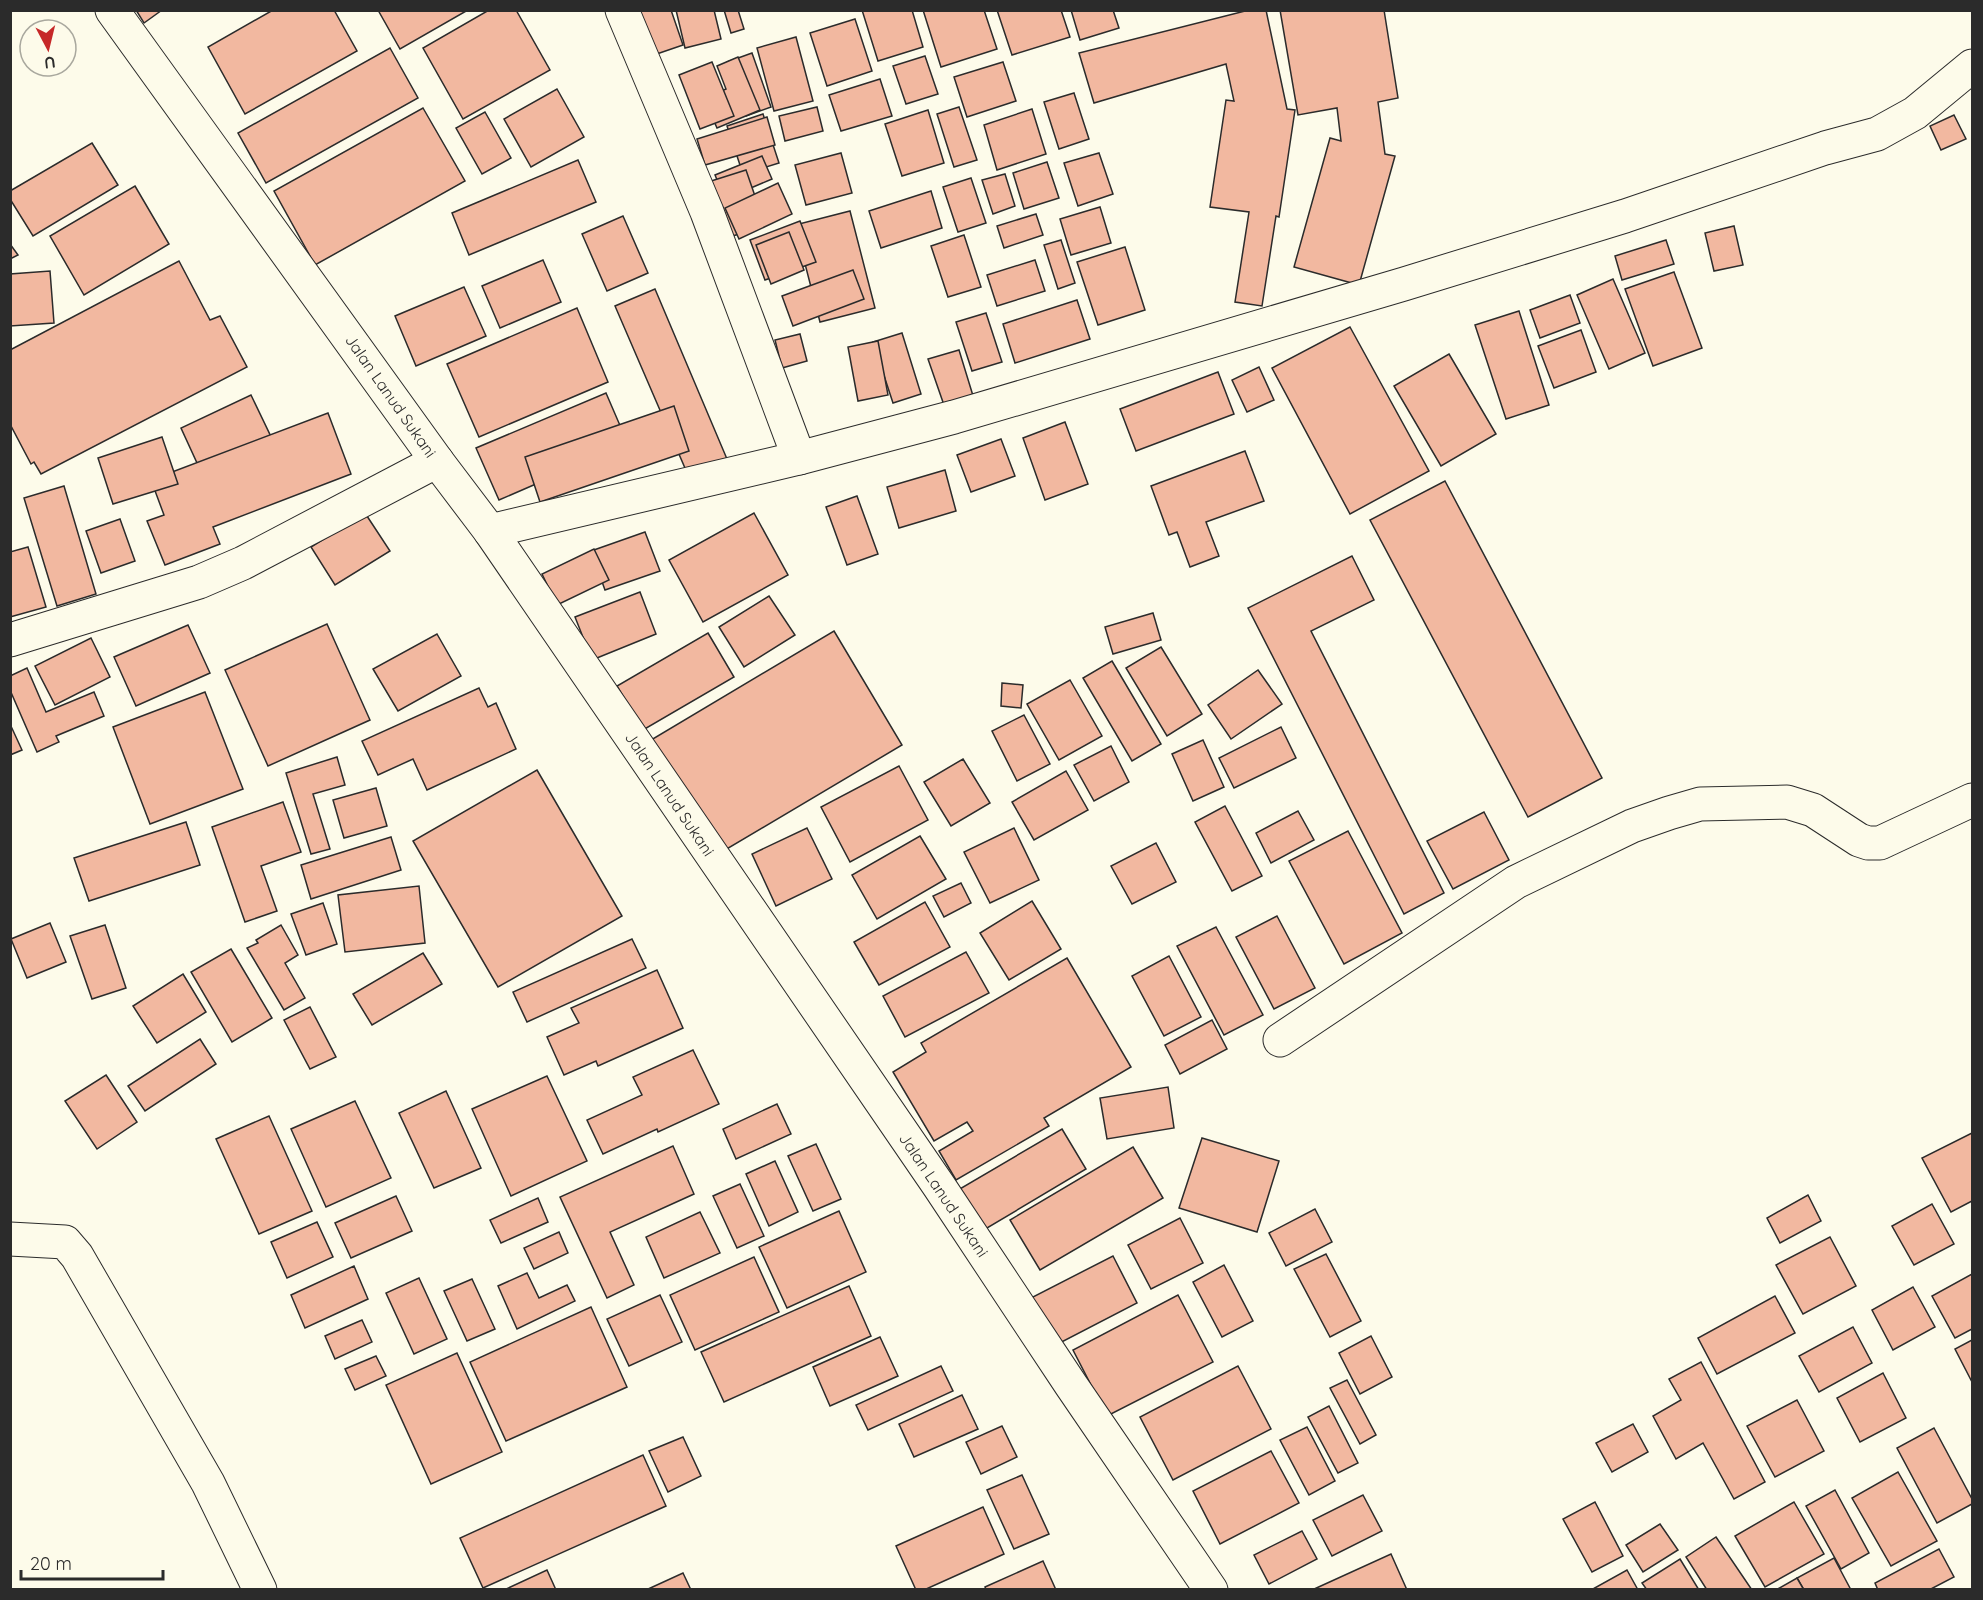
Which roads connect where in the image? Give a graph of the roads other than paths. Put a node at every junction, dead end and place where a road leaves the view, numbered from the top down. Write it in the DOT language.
graph roads {
  1 [pos="112,10"];
  2 [pos="622,10"];
  3 [pos="1972,66"];
  4 [pos="799,458"];
  5 [pos="437,461"];
  6 [pos="490,531"];
  7 [pos="10,640"];
  8 [pos="1972,800"];
  9 [pos="1280,1040"];
  10 [pos="10,1239"];
  11 [pos="260,1590"];
  12 [pos="1210,1590"];
  1 -- 5 [label="street, Jalan Lanud Sukani"];
  2 -- 4 [label="street"];
  3 -- 4 [label="street"];
  4 -- 6 [label="street"];
  5 -- 6 [label="street, Jalan Lanud Sukani"];
  5 -- 7 [label="street"];
  6 -- 12 [label="street, Jalan Lanud Sukani"];
  8 -- 9 [label="street"];
  10 -- 11 [label="street"];
}
